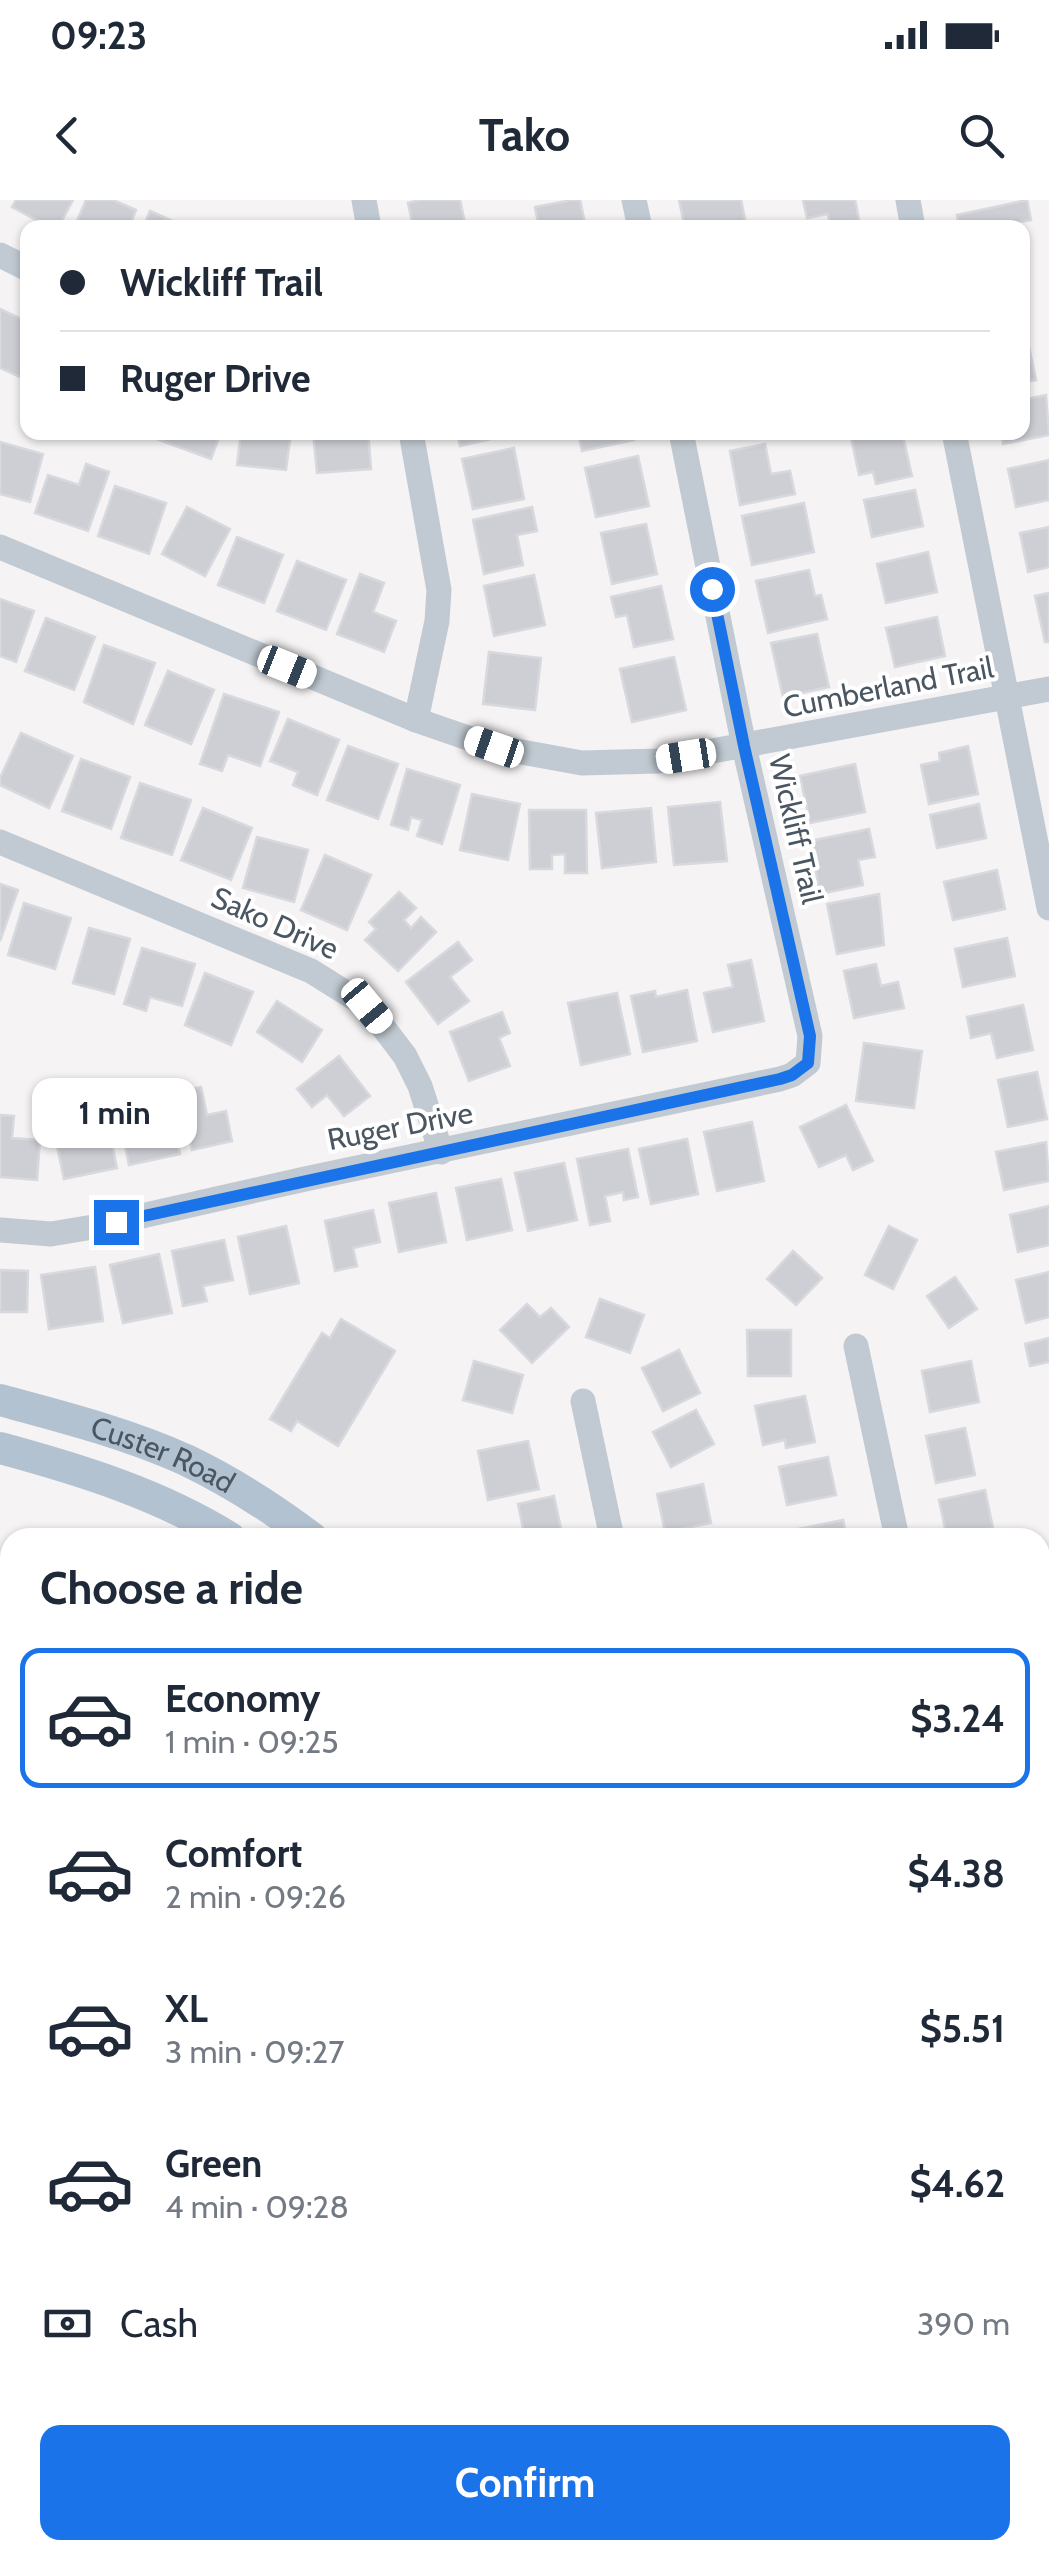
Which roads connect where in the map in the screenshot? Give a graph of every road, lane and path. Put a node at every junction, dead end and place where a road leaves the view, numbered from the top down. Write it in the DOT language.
graph roads {
  1 [pos="412,440"];
  2 [pos="683,440"];
  3 [pos="956,440"];
  4 [pos="0,547"];
  5 [pos="1049,689"];
  6 [pos="1006,698"];
  7 [pos="416,720"];
  8 [pos="744,746"];
  9 [pos="0,842"];
  10 [pos="1049,908"];
  11 [pos="808,1063"];
  12 [pos="440,1152"];
  13 [pos="0,1230"];
  14 [pos="856,1346"];
  15 [pos="0,1400"];
  16 [pos="583,1401"];
  17 [pos="0,1448"];
  18 [pos="214,1528"];
  19 [pos="297,1528"];
  20 [pos="610,1528"];
  21 [pos="896,1528"];
  1 -- 7 [label="street"];
  2 -- 8 [label="street, Wickliff Trail"];
  3 -- 6 [label="street"];
  4 -- 7 [label="street, Cumberland Trail"];
  5 -- 6 [label="street, Cumberland Trail"];
  6 -- 8 [label="street, Cumberland Trail"];
  6 -- 10 [label="street"];
  7 -- 8 [label="street, Cumberland Trail"];
  8 -- 11 [label="street, Wickliff Trail"];
  9 -- 12 [label="street, Sako Drive"];
  11 -- 12 [label="street, Ruger Drive"];
  12 -- 13 [label="street, Ruger Drive"];
  14 -- 21 [label="street"];
  15 -- 19 [label="main road, Custer Road"];
  16 -- 20 [label="street"];
  17 -- 18 [label="main road, Custer Road"];
}
